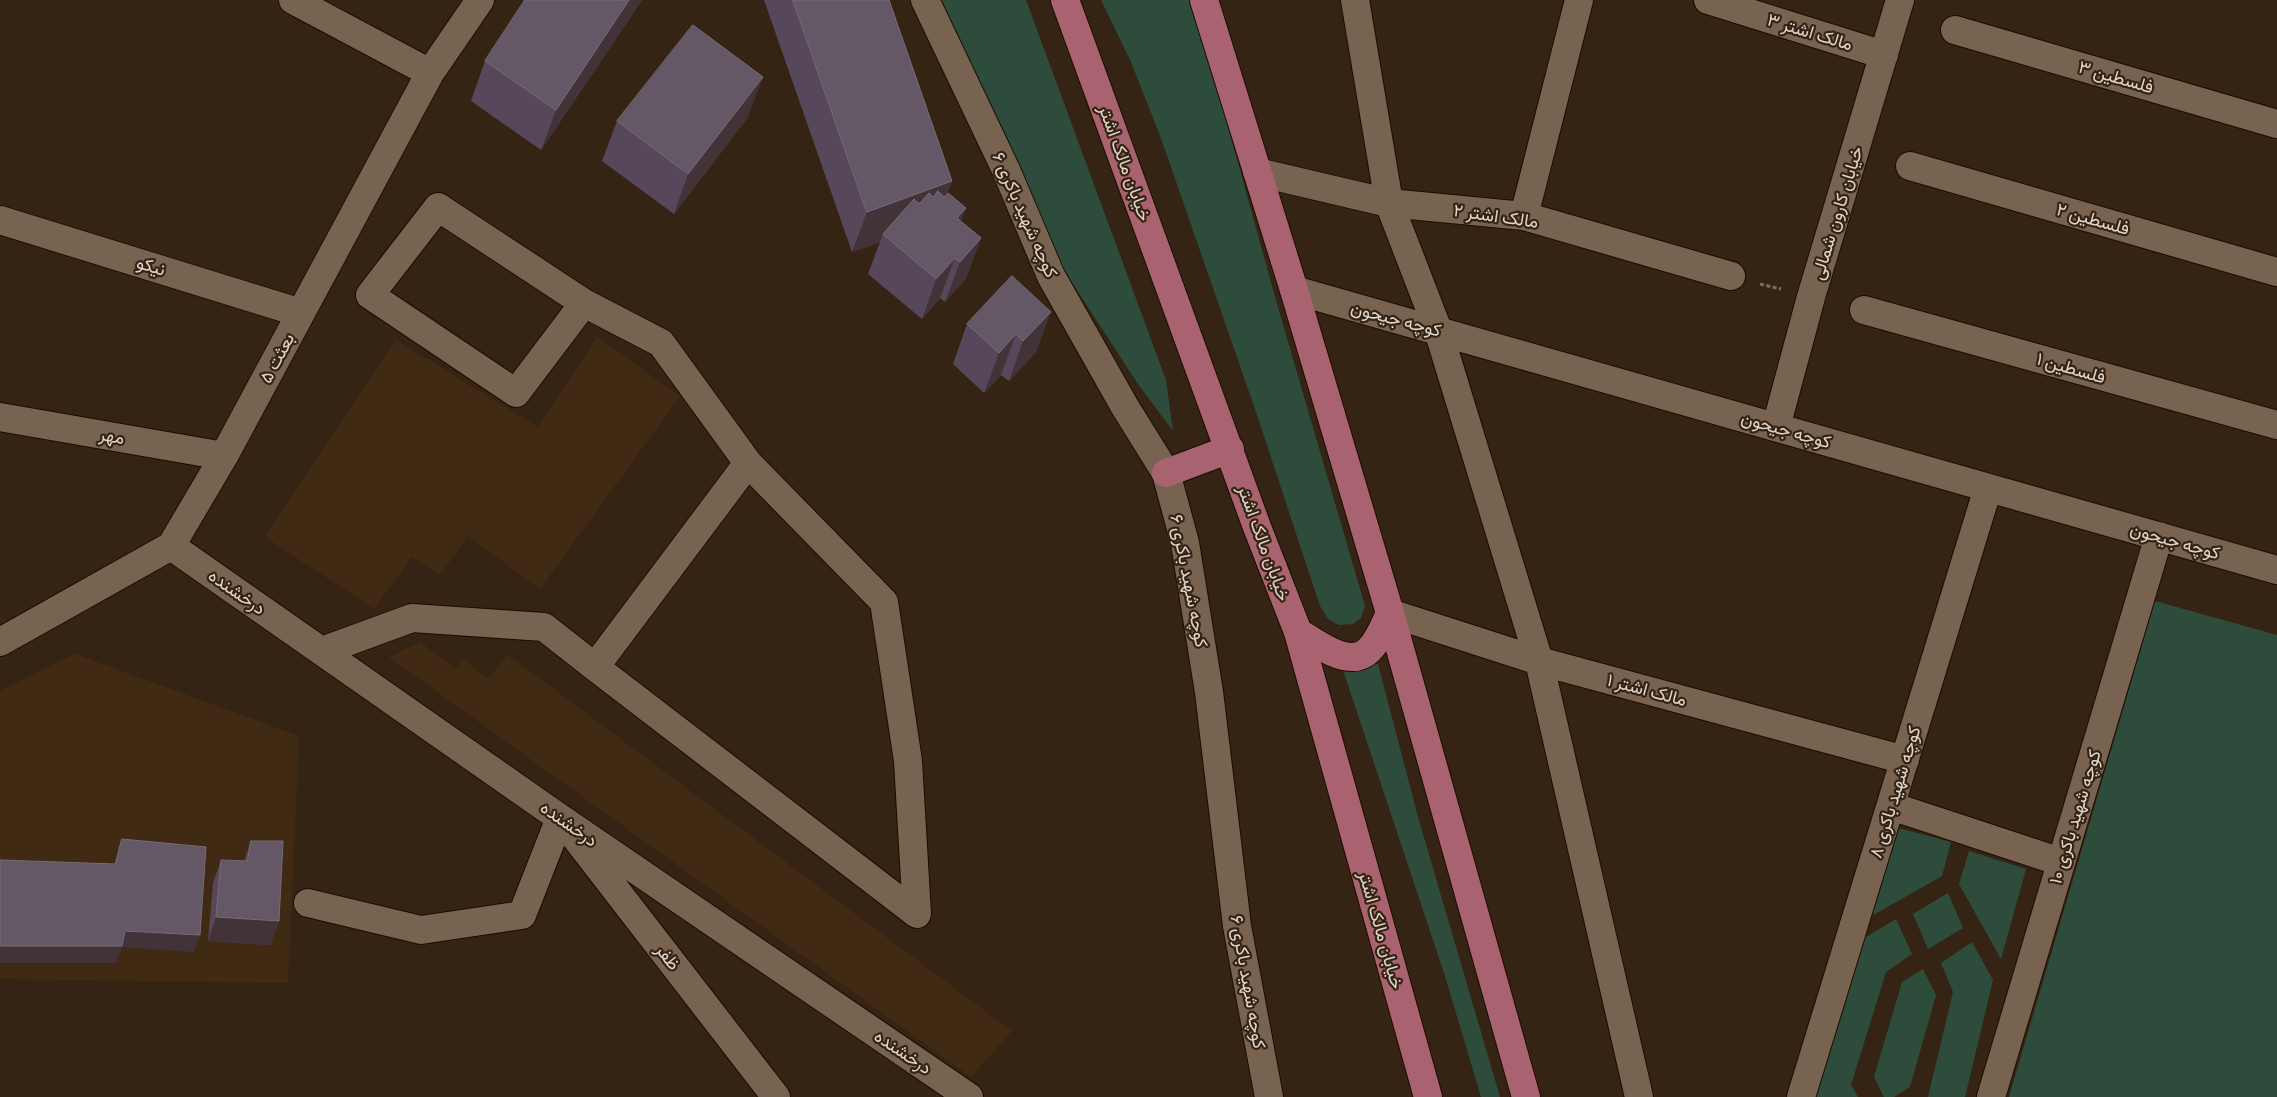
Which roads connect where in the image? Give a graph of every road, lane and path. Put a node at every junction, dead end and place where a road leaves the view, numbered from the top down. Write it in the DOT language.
graph roads {
  1 [pos="294,0"];
  2 [pos="480,0"];
  3 [pos="925,0"];
  4 [pos="1065,0"];
  5 [pos="1204,0"];
  6 [pos="1354,0"];
  7 [pos="1579,0"];
  8 [pos="1708,0"];
  9 [pos="1900,0"];
  10 [pos="1955,30"];
  11 [pos="1884,55"];
  12 [pos="430,73"];
  13 [pos="2277,124"];
  14 [pos="1910,166"];
  15 [pos="1257,172"];
  16 [pos="1389,203"];
  17 [pos="1524,216"];
  18 [pos="0,220"];
  19 [pos="2277,272"];
  20 [pos="1731,276"];
  21 [pos="1294,290"];
  22 [pos="1811,297"];
  23 [pos="584,303"];
  24 [pos="1864,310"];
  25 [pos="301,313"];
  26 [pos="1438,330"];
  27 [pos="0,417"];
  28 [pos="2277,426"];
  29 [pos="1776,428"];
  30 [pos="1230,449"];
  31 [pos="224,456"];
  32 [pos="748,463"];
  33 [pos="1166,473"];
  34 [pos="1988,488"];
  35 [pos="2159,536"];
  36 [pos="171,546"];
  37 [pos="2277,570"];
  38 [pos="1390,613"];
  39 [pos="1298,632"];
  40 [pos="0,642"];
  41 [pos="322,651"];
  42 [pos="1539,661"];
  43 [pos="595,667"];
  44 [pos="1905,760"];
  45 [pos="1891,806"];
  46 [pos="560,818"];
  47 [pos="2061,862"];
  48 [pos="308,903"];
  49 [pos="776,1097"];
  50 [pos="969,1097"];
  51 [pos="1270,1097"];
  52 [pos="1428,1097"];
  53 [pos="1526,1097"];
  54 [pos="1639,1097"];
  55 [pos="1801,1097"];
  56 [pos="1991,1097"];
  1 -- 12 [label="street"];
  2 -- 12 [label="street, بعثت ۵"];
  3 -- 33 [label="street, کوچه شهید باکری ۶"];
  4 -- 30 [label="main road, خیابان مالک اشتر"];
  5 -- 15 [label="main road"];
  6 -- 16 [label="street"];
  7 -- 17 [label="street"];
  8 -- 11 [label="street, مالک اشتر ۳"];
  9 -- 11 [label="street, خیابان کارون شمالی"];
  10 -- 13 [label="street, فلسطین ۳"];
  11 -- 22 [label="street, خیابان کارون شمالی"];
  12 -- 25 [label="street, بعثت ۵"];
  14 -- 19 [label="street, فلسطین ۲"];
  15 -- 16 [label="street, مالک اشتر ۲"];
  15 -- 21 [label="main road"];
  16 -- 17 [label="street, مالک اشتر ۲"];
  16 -- 26 [label="street"];
  17 -- 20 [label="street, مالک اشتر ۲"];
  18 -- 25 [label="street, نیکو"];
  20 -- 22 [label="path"];
  21 -- 26 [label="street, کوچه جیحون"];
  21 -- 38 [label="main road"];
  22 -- 29 [label="street, خیابان کارون شمالی"];
  23 -- 23 [label="street"];
  23 -- 32 [label="street"];
  24 -- 28 [label="street, فلسطین ۱"];
  25 -- 31 [label="street, بعثت ۵"];
  26 -- 29 [label="street, کوچه جیحون"];
  26 -- 42 [label="street"];
  27 -- 31 [label="street, مهر"];
  29 -- 34 [label="street, کوچه جیحون"];
  30 -- 33 [label="main road"];
  30 -- 39 [label="main road, خیابان مالک اشتر"];
  31 -- 36 [label="street, بعثت ۵"];
  32 -- 43 [label="street"];
  32 -- 43 [label="street"];
  33 -- 51 [label="street, کوچه شهید باکری ۶"];
  34 -- 35 [label="street, کوچه جیحون"];
  34 -- 44 [label="street, کوچه شهید باکری ۸"];
  35 -- 37 [label="street, کوچه جیحون"];
  35 -- 47 [label="street, کوچه شهید باکری ۱۰"];
  36 -- 40 [label="street"];
  36 -- 41 [label="street, درخشنده"];
  38 -- 39 [label="main road"];
  38 -- 42 [label="street, مالک اشتر ۱"];
  38 -- 53 [label="main road"];
  39 -- 52 [label="main road, خیابان مالک اشتر"];
  41 -- 43 [label="street"];
  41 -- 46 [label="street, درخشنده"];
  42 -- 44 [label="street, مالک اشتر ۱"];
  42 -- 54 [label="street"];
  44 -- 45 [label="street, کوچه شهید باکری ۸"];
  45 -- 47 [label="street"];
  45 -- 55 [label="street, کوچه شهید باکری ۸"];
  46 -- 48 [label="street"];
  46 -- 49 [label="street, ظفر"];
  46 -- 50 [label="street, درخشنده"];
  47 -- 56 [label="street, کوچه شهید باکری ۱۰"];
}
